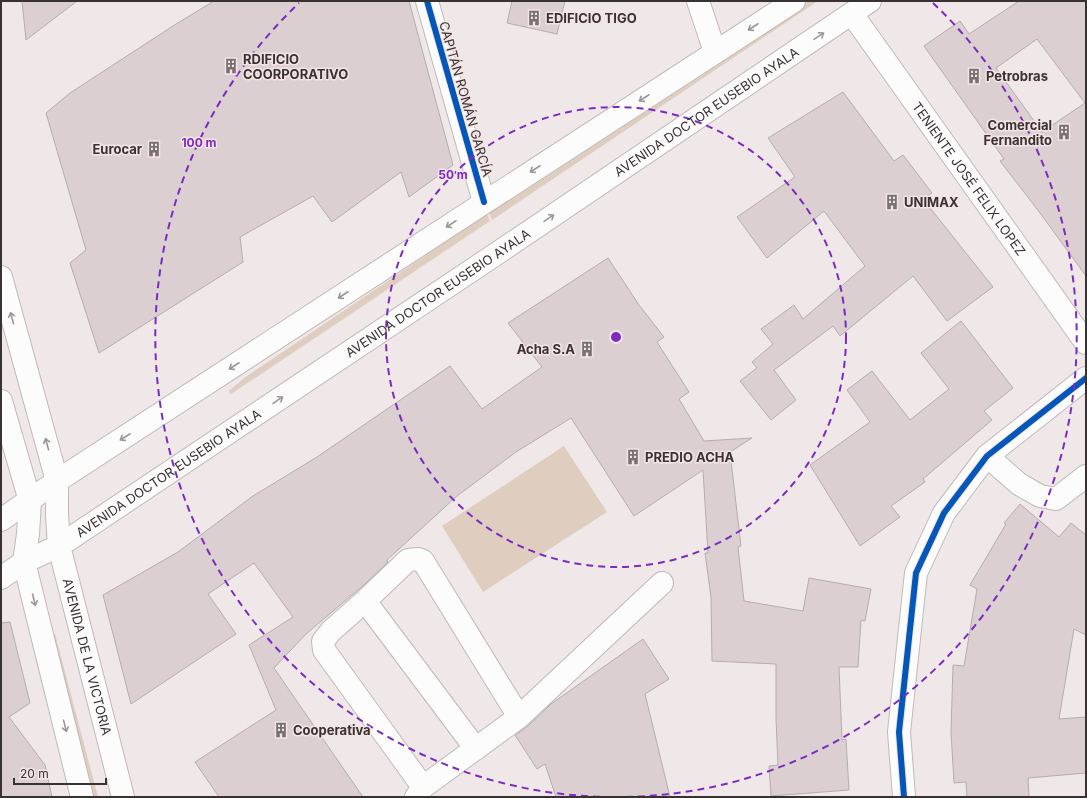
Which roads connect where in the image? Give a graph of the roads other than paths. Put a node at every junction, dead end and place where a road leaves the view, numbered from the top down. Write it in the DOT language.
graph roads {
  1 [pos="428,1"];
  2 [pos="698,1"];
  3 [pos="794,1"];
  4 [pos="870,1"];
  5 [pos="852,14"];
  6 [pos="715,52"];
  7 [pos="484,202"];
  8 [pos="1,277"];
  9 [pos="1086,343"];
  10 [pos="1086,378"];
  11 [pos="1,401"];
  12 [pos="987,456"];
  13 [pos="1086,476"];
  14 [pos="57,481"];
  15 [pos="30,501"];
  16 [pos="1,520"];
  17 [pos="59,546"];
  18 [pos="24,562"];
  19 [pos="1,578"];
  20 [pos="662,583"];
  21 [pos="365,601"];
  22 [pos="519,717"];
  23 [pos="476,749"];
  24 [pos="420,792"];
  25 [pos="82,797"];
  26 [pos="123,797"];
  27 [pos="904,797"];
  1 -- 7 [label="main road, CAPITÁN ROMÁN GARCÍA"];
  2 -- 6 [label="main road"];
  3 -- 6 [label="main road, one-way"];
  4 -- 5 [label="main road, AVENIDA DOCTOR EUSEBIO AYALA"];
  5 -- 9 [label="main road, TENIENTE JOSÉ FELIX LOPEZ"];
  17 -- 5 [label="main road, AVENIDA DOCTOR EUSEBIO AYALA, one-way"];
  6 -- 7 [label="main road, one-way"];
  7 -- 14 [label="main road, one-way"];
  14 -- 8 [label="main road, AVENIDA DE LA VICTORIA, one-way"];
  10 -- 12 [label="main road"];
  11 -- 15 [label="main road"];
  12 -- 13 [label="main road"];
  12 -- 27 [label="main road"];
  14 -- 15 [label="main road"];
  14 -- 17 [label="main road, AVENIDA DE LA VICTORIA"];
  15 -- 16 [label="main road"];
  15 -- 18 [label="main road"];
  17 -- 18 [label="main road, AVENIDA DOCTOR EUSEBIO AYALA"];
  17 -- 26 [label="main road, AVENIDA DE LA VICTORIA"];
  18 -- 19 [label="main road, AVENIDA DOCTOR EUSEBIO AYALA"];
  18 -- 25 [label="main road, one-way"];
  20 -- 22 [label="main road"];
  21 -- 22 [label="main road"];
  21 -- 23 [label="main road"];
  21 -- 24 [label="main road"];
  22 -- 23 [label="main road"];
  23 -- 24 [label="main road"];
}
